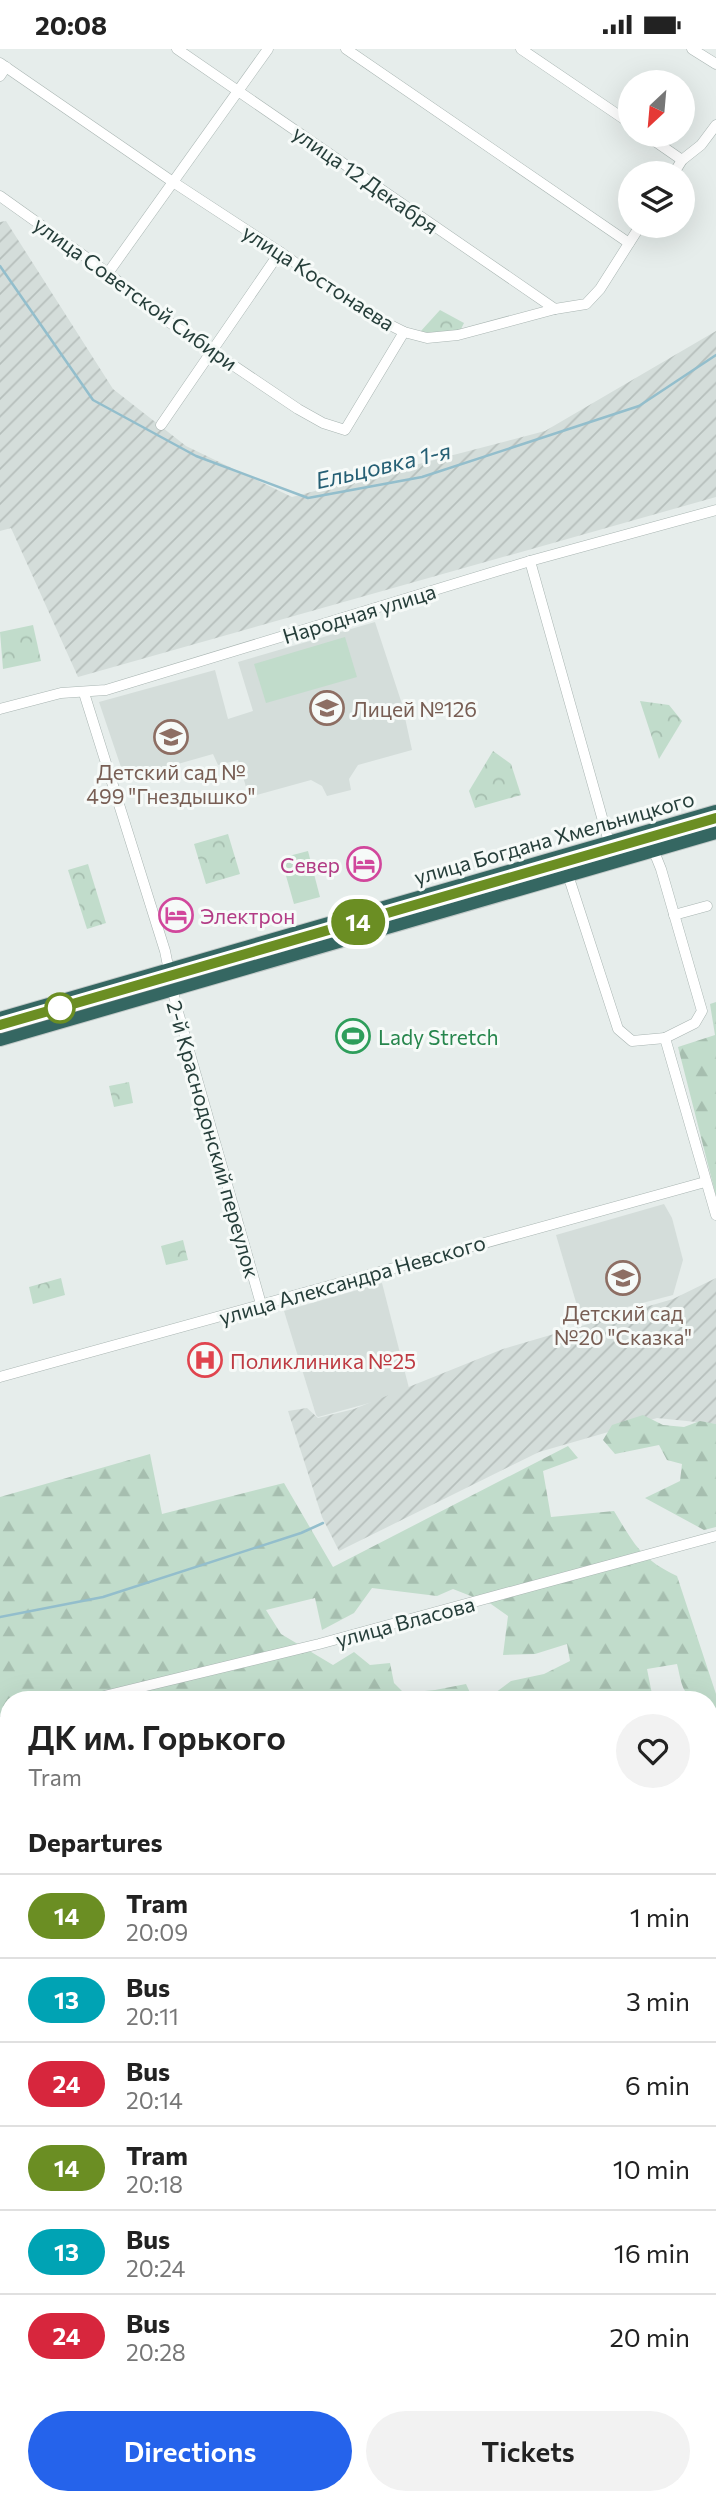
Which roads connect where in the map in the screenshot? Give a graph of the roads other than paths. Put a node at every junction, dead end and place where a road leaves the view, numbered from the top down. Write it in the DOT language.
graph roads {
  1 [pos="177,49"];
  2 [pos="268,49"];
  3 [pos="346,49"];
  4 [pos="521,49"];
  5 [pos="692,49"];
  6 [pos="716,64"];
  7 [pos="2,68"];
  8 [pos="238,90"];
  9 [pos="618,115"];
  10 [pos="716,125"];
  11 [pos="663,147"];
  12 [pos="681,160"];
  13 [pos="173,182"];
  14 [pos="0,196"];
  15 [pos="632,238"];
  16 [pos="629,243"];
  17 [pos="280,252"];
  18 [pos="108,273"];
  19 [pos="555,309"];
  20 [pos="404,332"];
  21 [pos="211,351"];
  22 [pos="161,425"];
  23 [pos="716,510"];
  24 [pos="530,561"];
  25 [pos="84,693"];
  26 [pos="0,709"];
  27 [pos="716,812"];
  28 [pos="716,832"];
  29 [pos="609,842"];
  30 [pos="653,849"];
  31 [pos="614,860"];
  32 [pos="568,875"];
  33 [pos="707,907"];
  34 [pos="674,915"];
  35 [pos="168,969"];
  36 [pos="172,990"];
  37 [pos="0,1019"];
  38 [pos="665,1038"];
  39 [pos="0,1039"];
  40 [pos="705,1182"];
  41 [pos="716,1215"];
  42 [pos="261,1304"];
  43 [pos="0,1377"];
  44 [pos="716,1536"];
  45 [pos="125,1691"];
  1 -- 8 [label="street, улица 12 Декабря"];
  2 -- 8 [label="street"];
  3 -- 16 [label="street"];
  4 -- 9 [label="street"];
  5 -- 6 [label="street"];
  7 -- 13 [label="street, улица Костонаева"];
  8 -- 13 [label="street"];
  8 -- 19 [label="street, улица 12 Декабря"];
  10 -- 12 [label="street"];
  11 -- 12 [label="street"];
  13 -- 17 [label="street, улица Костонаева"];
  13 -- 18 [label="street"];
  14 -- 18 [label="street, улица Советской Сибири"];
  15 -- 16 [label="street, улица Костонаева"];
  16 -- 19 [label="street, улица Костонаева"];
  17 -- 20 [label="street, улица Костонаева"];
  17 -- 21 [label="street"];
  18 -- 21 [label="street, улица Советской Сибири"];
  19 -- 20 [label="street, улица Костонаева"];
  20 -- 21 [label="street, улица Советской Сибири"];
  21 -- 22 [label="street"];
  23 -- 24 [label="street, Народная улица"];
  24 -- 25 [label="street, Народная улица"];
  24 -- 29 [label="street"];
  25 -- 26 [label="street, Народная улица"];
  25 -- 35 [label="street, 2-й Краснодонский переулок"];
  27 -- 29 [label="highway, улица Богдана Хмельницкого"];
  28 -- 30 [label="highway, улица Богдана Хмельницкого"];
  29 -- 31 [label="street"];
  29 -- 35 [label="highway, улица Богдана Хмельницкого"];
  30 -- 31 [label="highway, улица Богдана Хмельницкого"];
  30 -- 34 [label="street"];
  31 -- 32 [label="highway, улица Богдана Хмельницкого"];
  32 -- 36 [label="highway, улица Богдана Хмельницкого"];
  32 -- 38 [label="street"];
  33 -- 34 [label="street"];
  34 -- 38 [label="street"];
  35 -- 36 [label="street, 2-й Краснодонский переулок"];
  35 -- 37 [label="highway, улица Богдана Хмельницкого"];
  36 -- 39 [label="highway, улица Богдана Хмельницкого"];
  36 -- 42 [label="street, 2-й Краснодонский переулок"];
  38 -- 40 [label="street"];
  40 -- 41 [label="street"];
  40 -- 42 [label="street, улица Александра Невского"];
  42 -- 43 [label="street, улица Александра Невского"];
  44 -- 45 [label="street, улица Власова"];
}
